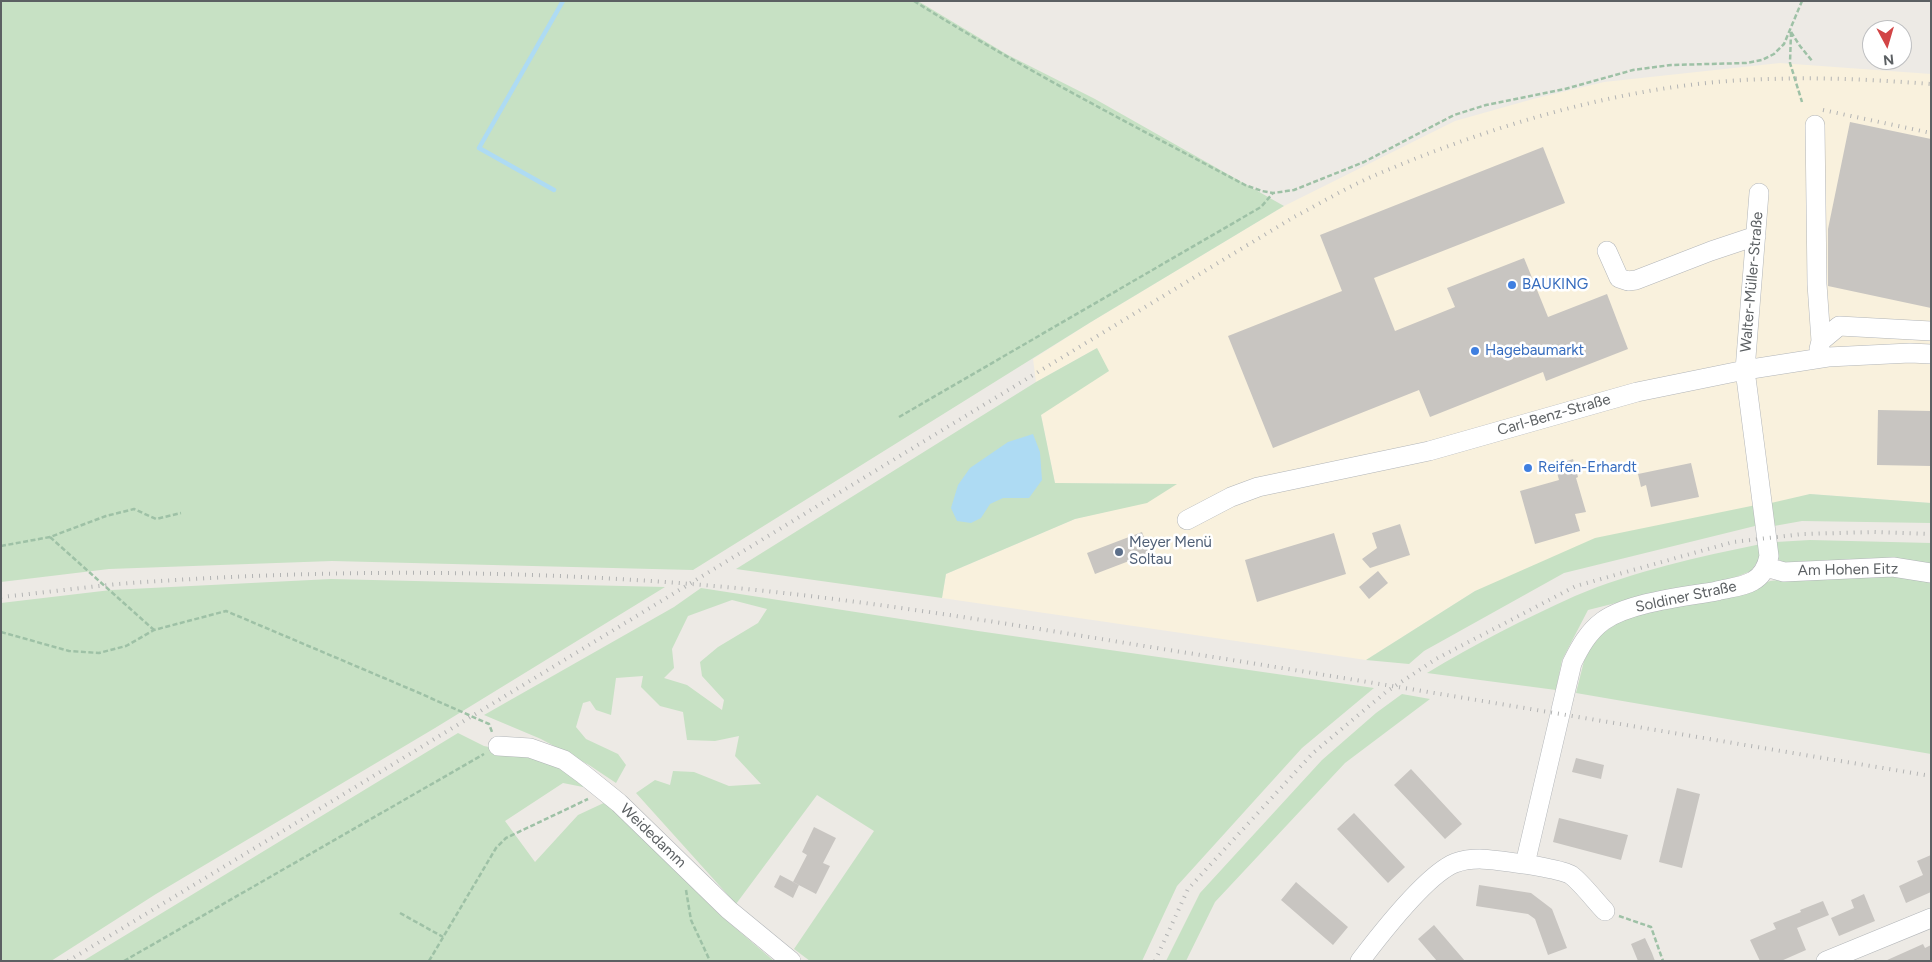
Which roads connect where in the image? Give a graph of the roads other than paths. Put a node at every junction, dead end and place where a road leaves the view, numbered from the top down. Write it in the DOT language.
graph roads {
  1 [pos="1815,125"];
  2 [pos="1759,193"];
  3 [pos="1756,236"];
  4 [pos="1607,251"];
  5 [pos="1931,331"];
  6 [pos="1821,341"];
  7 [pos="1931,354"];
  8 [pos="1816,359"];
  9 [pos="1745,370"];
  10 [pos="1187,520"];
  11 [pos="1766,567"];
  12 [pos="1931,573"];
  13 [pos="498,746"];
  14 [pos="1525,864"];
  15 [pos="1605,912"];
  16 [pos="1931,918"];
  17 [pos="791,961"];
  18 [pos="1360,961"];
  19 [pos="1826,961"];
  1 -- 6 [label="street"];
  2 -- 3 [label="street, Walter-Müller-Straße"];
  3 -- 4 [label="street"];
  3 -- 9 [label="street, Walter-Müller-Straße"];
  5 -- 6 [label="street"];
  6 -- 8 [label="street"];
  7 -- 8 [label="street, Carl-Benz-Straße"];
  8 -- 9 [label="street, Carl-Benz-Straße"];
  9 -- 10 [label="street, Carl-Benz-Straße"];
  9 -- 11 [label="street"];
  11 -- 12 [label="street, Am Hohen Eitz"];
  11 -- 14 [label="street, Soldiner Straße"];
  13 -- 17 [label="street, Weidedamm"];
  14 -- 15 [label="street"];
  14 -- 18 [label="street"];
  16 -- 19 [label="street"];
}
